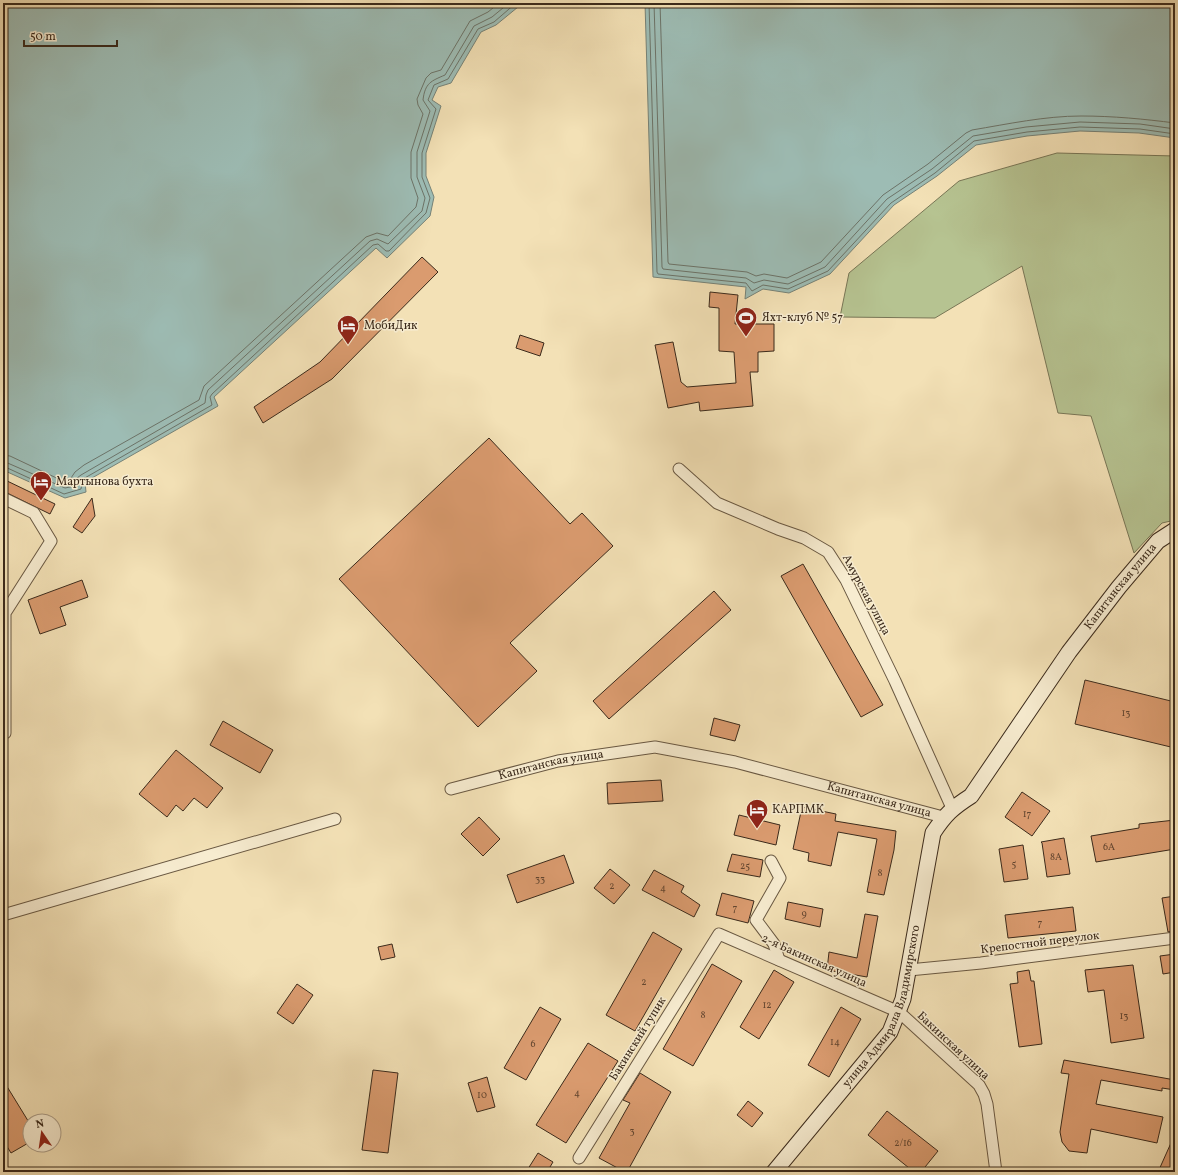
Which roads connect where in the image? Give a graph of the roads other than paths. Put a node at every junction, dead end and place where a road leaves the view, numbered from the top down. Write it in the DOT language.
graph roads {
  1 [pos="679,469"];
  2 [pos="3,498"];
  3 [pos="1175,530"];
  4 [pos="3,734"];
  5 [pos="451,789"];
  6 [pos="948,812"];
  7 [pos="335,819"];
  8 [pos="771,861"];
  9 [pos="3,915"];
  10 [pos="719,934"];
  11 [pos="1175,938"];
  12 [pos="779,960"];
  13 [pos="908,970"];
  14 [pos="899,1012"];
  15 [pos="579,1158"];
  16 [pos="774,1172"];
  17 [pos="996,1172"];
  1 -- 6 [label="street, Амурская улица"];
  2 -- 4 [label="street"];
  3 -- 6 [label="main road, Капитанская улица"];
  5 -- 6 [label="street, Капитанская улица"];
  6 -- 13 [label="main road, улица Адмирала Владимирского"];
  7 -- 9 [label="street"];
  8 -- 12 [label="street"];
  10 -- 12 [label="street, 2-я Бакинская улица"];
  10 -- 15 [label="street, Бакинский тупик"];
  11 -- 13 [label="street, Крепостной переулок"];
  12 -- 14 [label="street, 2-я Бакинская улица"];
  13 -- 14 [label="main road, улица Адмирала Владимирского"];
  14 -- 16 [label="main road, улица Адмирала Владимирского"];
  14 -- 17 [label="street, Бакинская улица"];
}
